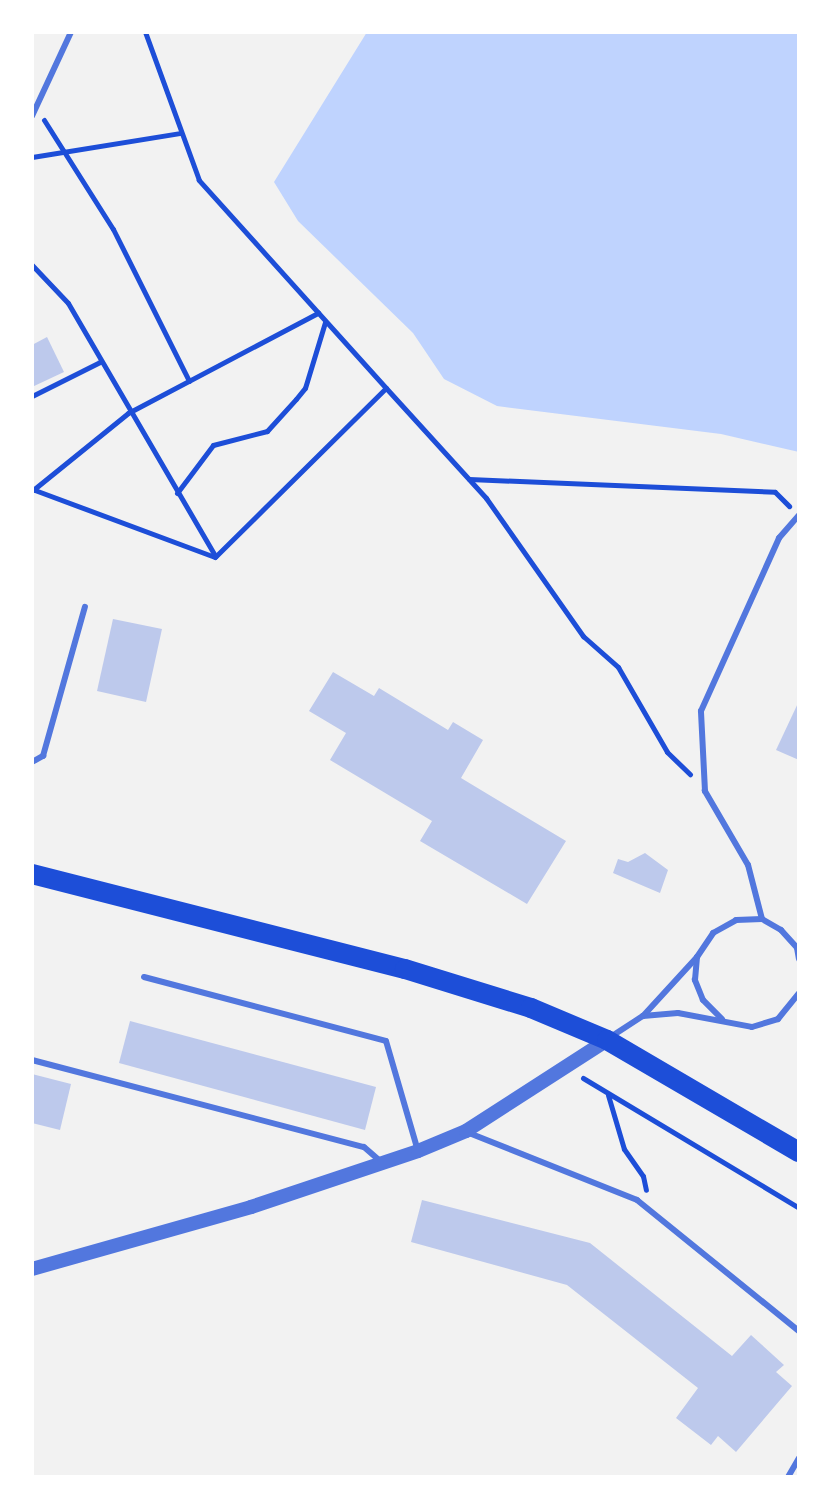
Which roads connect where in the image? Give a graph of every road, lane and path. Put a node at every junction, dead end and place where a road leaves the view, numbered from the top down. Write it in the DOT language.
graph roads {
  1 [pos="71,32"];
  2 [pos="145,32"];
  3 [pos="36,108"];
  4 [pos="32,116"];
  5 [pos="181,133"];
  6 [pos="64,151"];
  7 [pos="32,157"];
  8 [pos="33,266"];
  9 [pos="318,313"];
  10 [pos="325,321"];
  11 [pos="100,362"];
  12 [pos="189,381"];
  13 [pos="386,388"];
  14 [pos="32,396"];
  15 [pos="128,413"];
  16 [pos="469,479"];
  17 [pos="32,490"];
  18 [pos="177,493"];
  19 [pos="798,516"];
  20 [pos="215,557"];
  21 [pos="85,607"];
  22 [pos="32,762"];
  23 [pos="705,791"];
  24 [pos="32,874"];
  25 [pos="762,919"];
  26 [pos="697,957"];
  27 [pos="799,959"];
  28 [pos="144,977"];
  29 [pos="799,993"];
  30 [pos="643,1016"];
  31 [pos="722,1019"];
  32 [pos="607,1040"];
  33 [pos="32,1060"];
  34 [pos="569,1068"];
  35 [pos="608,1095"];
  36 [pos="466,1131"];
  37 [pos="418,1151"];
  38 [pos="799,1152"];
  39 [pos="382,1164"];
  40 [pos="799,1208"];
  41 [pos="650,1211"];
  42 [pos="32,1269"];
  43 [pos="799,1331"];
  44 [pos="799,1458"];
  45 [pos="788,1477"];
  1 -- 3 [label="lane"];
  2 -- 5 [label="path"];
  3 -- 4 [label="lane"];
  3 -- 6 [label="path"];
  5 -- 6 [label="path"];
  5 -- 9 [label="path"];
  6 -- 7 [label="path"];
  6 -- 12 [label="path"];
  8 -- 11 [label="path"];
  9 -- 10 [label="path"];
  9 -- 12 [label="path"];
  10 -- 13 [label="path"];
  10 -- 18 [label="path"];
  11 -- 14 [label="path"];
  11 -- 15 [label="path"];
  12 -- 15 [label="path"];
  13 -- 16 [label="path"];
  13 -- 20 [label="path"];
  15 -- 17 [label="path"];
  15 -- 18 [label="path"];
  16 -- 19 [label="path"];
  16 -- 23 [label="path"];
  17 -- 20 [label="path"];
  18 -- 20 [label="path"];
  19 -- 23 [label="lane"];
  21 -- 22 [label="lane"];
  23 -- 25 [label="lane"];
  24 -- 32 [label="main road"];
  25 -- 26 [label="lane"];
  25 -- 27 [label="lane"];
  26 -- 30 [label="lane"];
  26 -- 31 [label="lane"];
  28 -- 37 [label="lane"];
  29 -- 31 [label="lane"];
  30 -- 31 [label="lane"];
  30 -- 32 [label="lane"];
  32 -- 34 [label="street"];
  32 -- 38 [label="main road"];
  33 -- 39 [label="lane"];
  34 -- 35 [label="path"];
  34 -- 36 [label="street"];
  35 -- 40 [label="path"];
  35 -- 41 [label="path"];
  36 -- 37 [label="street"];
  36 -- 41 [label="lane"];
  37 -- 39 [label="street"];
  39 -- 42 [label="street"];
  41 -- 43 [label="lane"];
  44 -- 45 [label="lane"];
}
